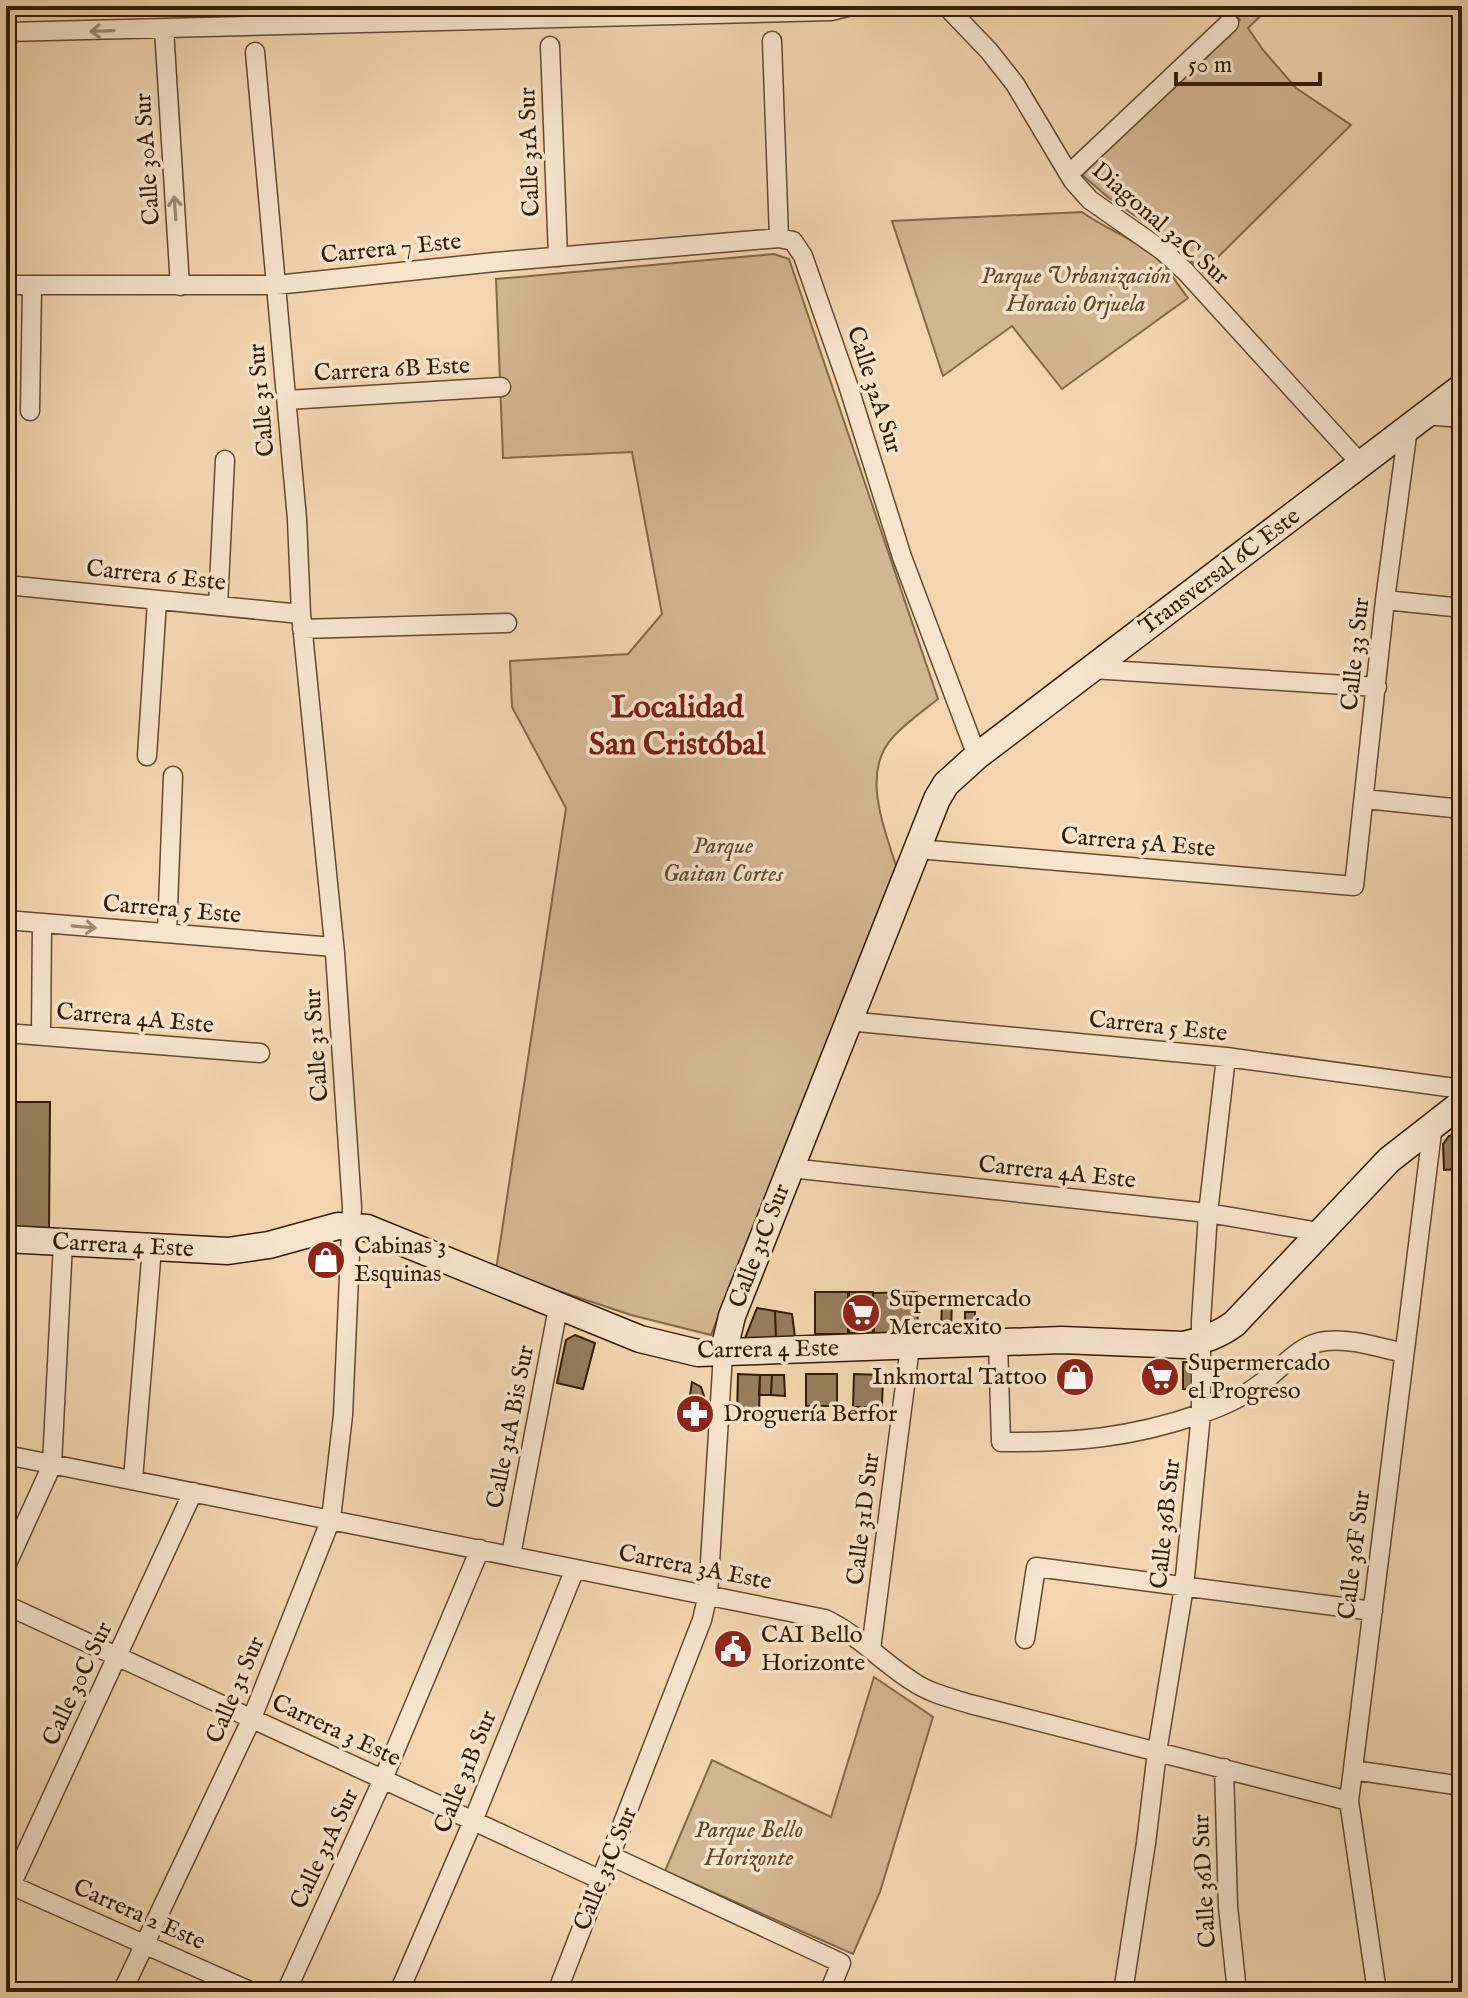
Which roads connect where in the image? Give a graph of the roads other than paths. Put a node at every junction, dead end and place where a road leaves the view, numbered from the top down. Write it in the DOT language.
graph roads {
  1 [pos="851,6"];
  2 [pos="946,6"];
  3 [pos="1229,23"];
  4 [pos="164,29"];
  5 [pos="6,32"];
  6 [pos="772,41"];
  7 [pos="550,46"];
  8 [pos="255,52"];
  9 [pos="1069,174"];
  10 [pos="779,238"];
  11 [pos="558,257"];
  12 [pos="6,285"];
  13 [pos="32,285"];
  14 [pos="276,285"];
  15 [pos="180,286"];
  16 [pos="501,387"];
  17 [pos="1462,387"];
  18 [pos="287,400"];
  19 [pos="30,411"];
  20 [pos="1462,418"];
  21 [pos="1416,421"];
  22 [pos="225,460"];
  23 [pos="1361,464"];
  24 [pos="6,585"];
  25 [pos="1385,600"];
  26 [pos="157,601"];
  27 [pos="218,606"];
  28 [pos="1462,608"];
  29 [pos="301,622"];
  30 [pos="507,623"];
  31 [pos="1092,669"];
  32 [pos="1377,687"];
  33 [pos="147,756"];
  34 [pos="977,756"];
  35 [pos="173,776"];
  36 [pos="1365,799"];
  37 [pos="1462,809"];
  38 [pos="917,849"];
  39 [pos="1354,886"];
  40 [pos="6,920"];
  41 [pos="42,923"];
  42 [pos="167,933"];
  43 [pos="334,947"];
  44 [pos="847,1021"];
  45 [pos="6,1033"];
  46 [pos="41,1036"];
  47 [pos="260,1053"];
  48 [pos="1226,1057"];
  49 [pos="1462,1089"];
  50 [pos="1462,1103"];
  51 [pos="1433,1124"];
  52 [pos="790,1168"];
  53 [pos="1208,1213"];
  54 [pos="353,1226"];
  55 [pos="1319,1232"];
  56 [pos="6,1239"];
  57 [pos="63,1243"];
  58 [pos="152,1248"];
  59 [pos="558,1308"];
  60 [pos="1200,1341"];
  61 [pos="998,1342"];
  62 [pos="910,1347"];
  63 [pos="1404,1353"];
  64 [pos="723,1354"];
  65 [pos="1201,1414"];
  66 [pos="6,1455"];
  67 [pos="52,1465"];
  68 [pos="133,1479"];
  69 [pos="193,1492"];
  70 [pos="331,1519"];
  71 [pos="480,1549"];
  72 [pos="511,1555"];
  73 [pos="6,1566"];
  74 [pos="575,1569"];
  75 [pos="1184,1587"];
  76 [pos="708,1594"];
  77 [pos="6,1605"];
  78 [pos="1373,1611"];
  79 [pos="1025,1639"];
  80 [pos="871,1649"];
  81 [pos="117,1656"];
  82 [pos="252,1718"];
  83 [pos="1157,1752"];
  84 [pos="1224,1768"];
  85 [pos="1353,1770"];
  86 [pos="383,1779"];
  87 [pos="1462,1786"];
  88 [pos="1349,1801"];
  89 [pos="473,1821"];
  90 [pos="611,1856"];
  91 [pos="601,1880"];
  92 [pos="8,1888"];
  93 [pos="144,1944"];
  94 [pos="122,1992"];
  95 [pos="252,1992"];
  96 [pos="286,1992"];
  97 [pos="399,1992"];
  98 [pos="557,1992"];
  99 [pos="829,1992"];
  100 [pos="1123,1992"];
  101 [pos="1237,1992"];
  102 [pos="1377,1992"];
  1 -- 4 [label="street"];
  2 -- 9 [label="street, Diagonal 32C Sur"];
  3 -- 9 [label="street"];
  4 -- 5 [label="street, one-way"];
  15 -- 4 [label="street, Calle 30A Sur, one-way"];
  6 -- 10 [label="street"];
  7 -- 11 [label="street, Calle 31A Sur"];
  8 -- 14 [label="street, Calle 31 Sur"];
  9 -- 23 [label="street, Diagonal 32C Sur"];
  10 -- 11 [label="street, Carrera 7 Este"];
  10 -- 34 [label="street, Calle 32A Sur"];
  11 -- 14 [label="street, Carrera 7 Este"];
  12 -- 13 [label="street, Carrera 7 Este"];
  13 -- 15 [label="street, Carrera 7 Este"];
  13 -- 19 [label="street"];
  14 -- 15 [label="street, Carrera 7 Este"];
  14 -- 18 [label="street, Calle 31 Sur"];
  16 -- 18 [label="street, Carrera 6B Este"];
  17 -- 21 [label="street, Transversal 6C Este"];
  18 -- 29 [label="street, Calle 31 Sur"];
  20 -- 21 [label="street"];
  21 -- 23 [label="street, Transversal 6C Este"];
  21 -- 25 [label="street, Calle 33 Sur"];
  22 -- 27 [label="street"];
  23 -- 31 [label="street, Transversal 6C Este"];
  24 -- 26 [label="street, Carrera 6 Este"];
  25 -- 28 [label="street"];
  25 -- 32 [label="street, Calle 33 Sur"];
  26 -- 27 [label="street, Carrera 6 Este"];
  26 -- 33 [label="street"];
  27 -- 29 [label="street, Carrera 6 Este"];
  29 -- 30 [label="street, Carrera 6 Este"];
  29 -- 43 [label="street, Calle 31 Sur"];
  31 -- 32 [label="street"];
  31 -- 34 [label="street, Transversal 6C Este"];
  32 -- 36 [label="street, Calle 33 Sur"];
  34 -- 38 [label="street, Calle 31C Sur"];
  35 -- 42 [label="street"];
  36 -- 37 [label="street"];
  36 -- 39 [label="street, Calle 33 Sur"];
  38 -- 39 [label="street, Carrera 5A Este"];
  38 -- 44 [label="street, Calle 31C Sur"];
  40 -- 41 [label="street, Carrera 5 Este"];
  41 -- 42 [label="street, Carrera 5 Este, one-way"];
  41 -- 46 [label="street"];
  42 -- 43 [label="street, Carrera 5 Este"];
  43 -- 54 [label="street, Calle 31 Sur"];
  44 -- 48 [label="street, Carrera 5 Este"];
  44 -- 52 [label="street, Calle 31C Sur"];
  45 -- 46 [label="street, Carrera 4A Este"];
  46 -- 47 [label="street, Carrera 4A Este"];
  48 -- 49 [label="street, Carrera 5 Este"];
  48 -- 53 [label="street, Calle 36B Sur"];
  50 -- 51 [label="street, Carrera 4 Este"];
  51 -- 55 [label="street, Carrera 4 Este"];
  51 -- 63 [label="street, Calle 36F Sur"];
  52 -- 53 [label="street, Carrera 4A Este"];
  52 -- 64 [label="street, Calle 31C Sur"];
  53 -- 55 [label="street, Carrera 4A Este"];
  53 -- 60 [label="street, Calle 36B Sur"];
  54 -- 58 [label="street, Carrera 4 Este"];
  54 -- 59 [label="street, Carrera 4 Este"];
  54 -- 70 [label="street, Calle 31 Sur"];
  55 -- 60 [label="street, Carrera 4 Este"];
  56 -- 57 [label="street, Carrera 4 Este"];
  57 -- 58 [label="street, Carrera 4 Este"];
  57 -- 67 [label="street"];
  58 -- 68 [label="street"];
  59 -- 64 [label="street, Carrera 4 Este"];
  59 -- 72 [label="street, Calle 31A Bis Sur"];
  60 -- 61 [label="street, Carrera 4 Este"];
  60 -- 65 [label="street, Calle 36B Sur"];
  61 -- 62 [label="street, Carrera 4 Este"];
  61 -- 65 [label="street"];
  62 -- 64 [label="street, Carrera 4 Este"];
  62 -- 80 [label="street, Calle 31D Sur"];
  63 -- 65 [label="street"];
  63 -- 78 [label="street, Calle 36F Sur"];
  64 -- 76 [label="street, Calle 31C Sur"];
  65 -- 75 [label="street, Calle 36B Sur"];
  66 -- 67 [label="street, Carrera 3A Este"];
  67 -- 68 [label="street, Carrera 3A Este"];
  67 -- 73 [label="street"];
  68 -- 69 [label="street, Carrera 3A Este"];
  69 -- 70 [label="street, Carrera 3A Este"];
  69 -- 81 [label="street, Calle 30C Sur"];
  70 -- 71 [label="street, Carrera 3A Este"];
  70 -- 82 [label="street, Calle 31 Sur"];
  71 -- 72 [label="street, Carrera 3A Este"];
  71 -- 86 [label="street, Calle 31A Sur"];
  72 -- 74 [label="street, Carrera 3A Este"];
  74 -- 76 [label="street, Carrera 3A Este"];
  74 -- 89 [label="street, Calle 31B Sur"];
  75 -- 78 [label="street"];
  75 -- 79 [label="street"];
  75 -- 83 [label="street, Calle 36B Sur"];
  76 -- 80 [label="street, Carrera 3A Este"];
  76 -- 90 [label="street, Calle 31C Sur"];
  77 -- 81 [label="street, Carrera 3 Este"];
  78 -- 85 [label="street, Calle 36F Sur"];
  80 -- 83 [label="street, Carrera 3A Este"];
  81 -- 82 [label="street, Carrera 3 Este"];
  81 -- 92 [label="street, Calle 30C Sur"];
  82 -- 86 [label="street, Carrera 3 Este"];
  82 -- 93 [label="street, Calle 31 Sur"];
  83 -- 84 [label="street, Carrera 3A Este"];
  83 -- 100 [label="street, Calle 36B Sur"];
  84 -- 88 [label="street, Carrera 3A Este"];
  84 -- 101 [label="street, Calle 36D Sur"];
  85 -- 87 [label="street"];
  85 -- 88 [label="street, Calle 36F Sur"];
  86 -- 89 [label="street, Carrera 3 Este"];
  86 -- 96 [label="street, Calle 31A Sur"];
  88 -- 102 [label="street, Calle 36F Sur"];
  89 -- 91 [label="street, Carrera 3 Este"];
  89 -- 97 [label="street, Calle 31B Sur"];
  90 -- 91 [label="street, Calle 31C Sur"];
  90 -- 99 [label="street"];
  91 -- 98 [label="street, Calle 31C Sur"];
  92 -- 93 [label="street, Carrera 2 Este"];
  93 -- 94 [label="street, Calle 31 Sur"];
  93 -- 95 [label="street, Carrera 2 Este"];
}
